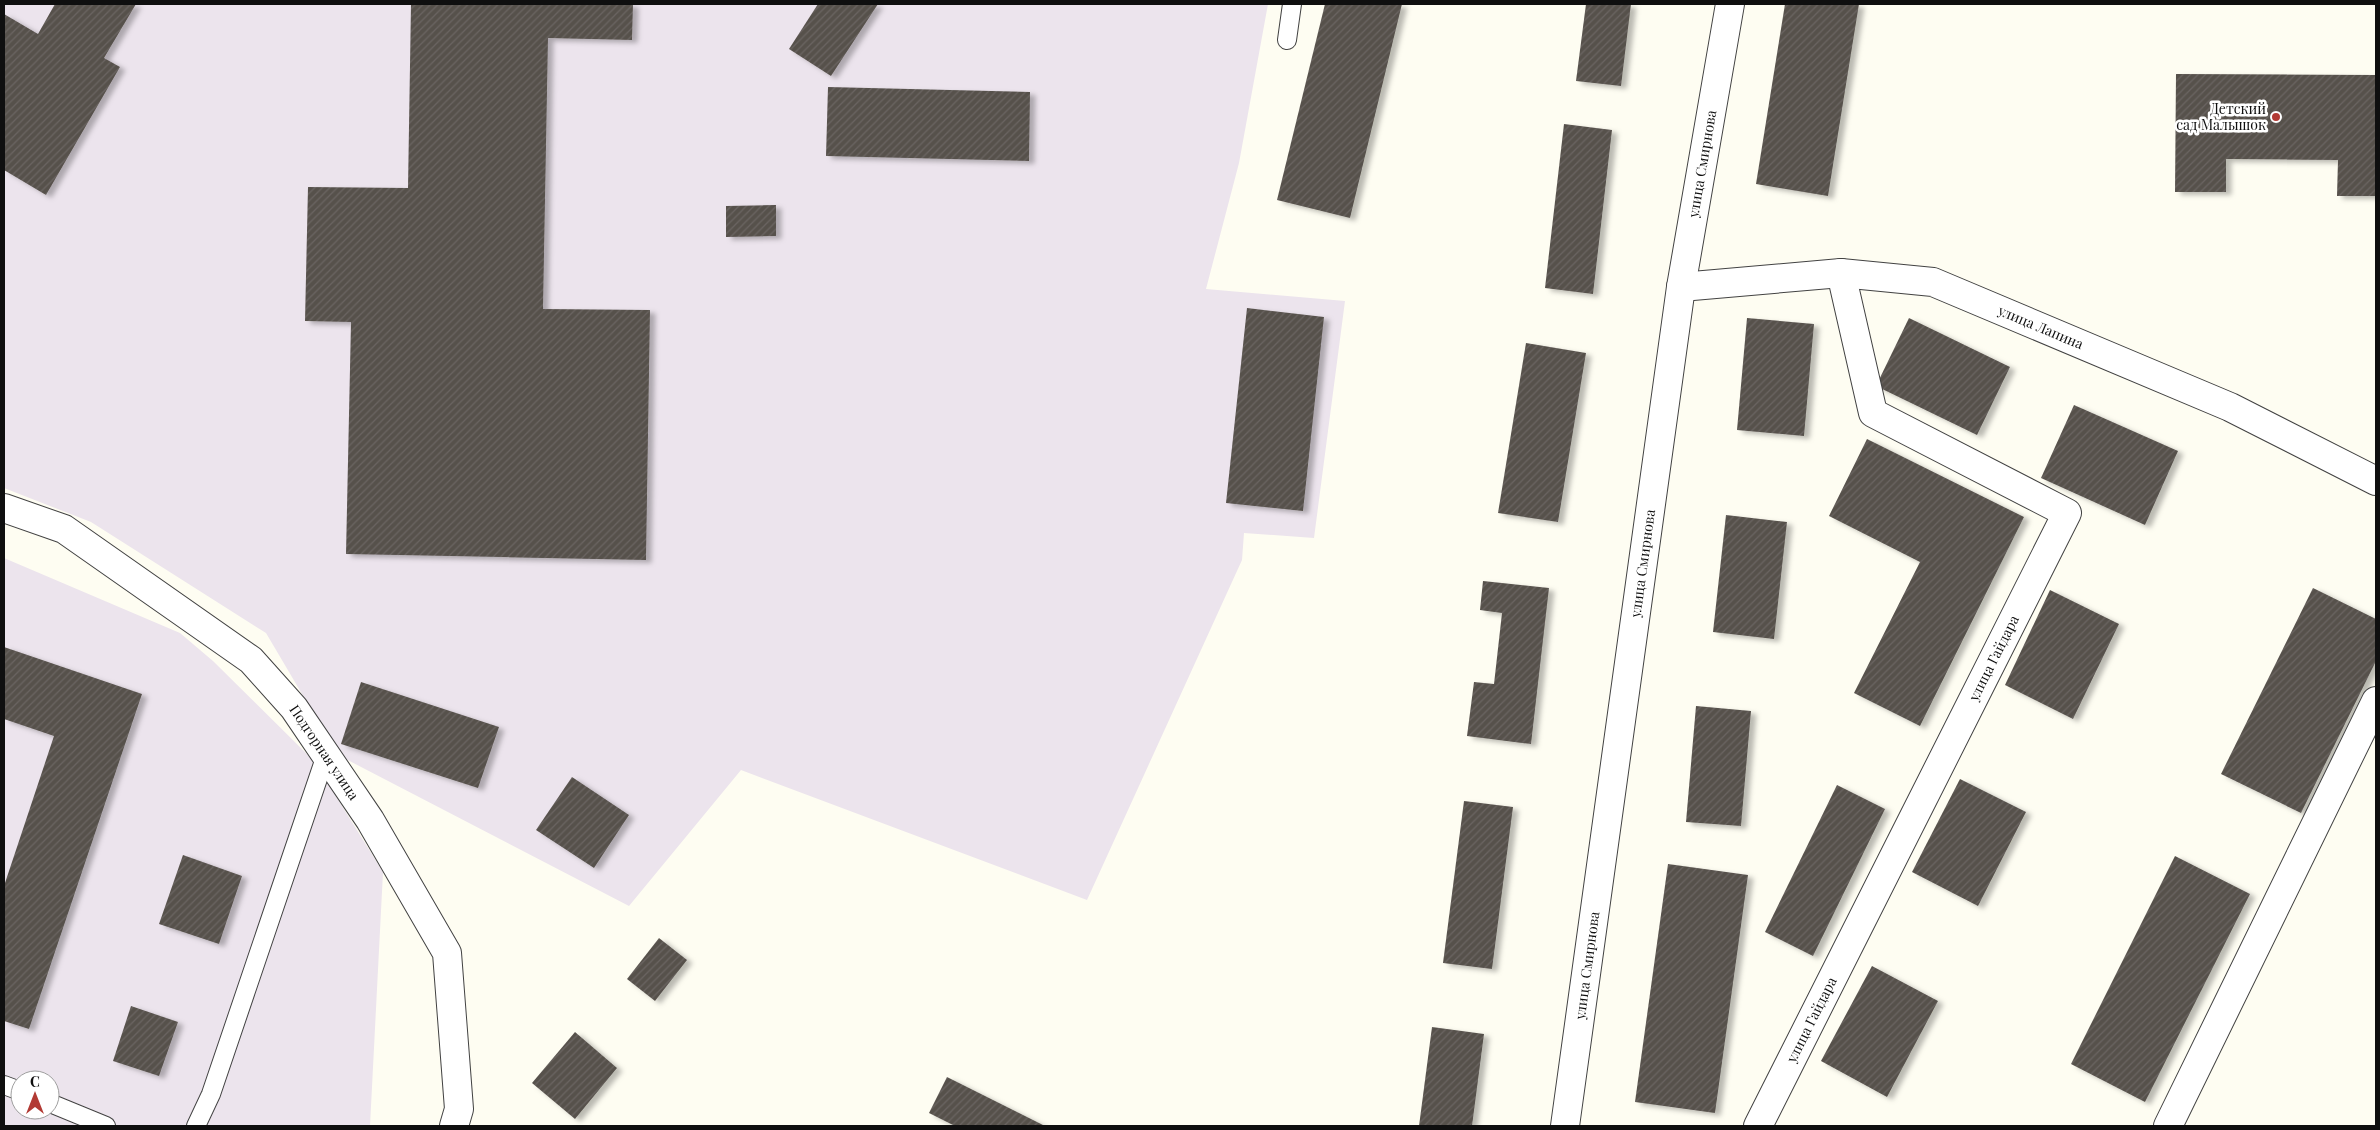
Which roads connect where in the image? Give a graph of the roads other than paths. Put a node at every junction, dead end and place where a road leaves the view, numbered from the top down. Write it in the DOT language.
graph roads {
  1 [pos="1292,4"];
  2 [pos="1730,4"];
  3 [pos="1287,40"];
  4 [pos="1841,273"];
  5 [pos="1681,286"];
  6 [pos="2376,481"];
  7 [pos="4,508"];
  8 [pos="2376,701"];
  9 [pos="326,755"];
  10 [pos="60,1107"];
  11 [pos="106,1126"];
  12 [pos="196,1126"];
  13 [pos="454,1126"];
  14 [pos="1566,1126"];
  15 [pos="1758,1126"];
  16 [pos="2168,1126"];
  1 -- 3 [label="lane"];
  2 -- 5 [label="street, улица Смирнова"];
  4 -- 5 [label="street, улица Лапина"];
  4 -- 6 [label="street, улица Лапина"];
  4 -- 15 [label="street, улица Гайдара"];
  5 -- 14 [label="street, улица Смирнова"];
  7 -- 9 [label="street, Подгорная улица"];
  8 -- 16 [label="street"];
  9 -- 12 [label="lane"];
  9 -- 13 [label="street, Подгорная улица"];
  10 -- 11 [label="lane"];
}
